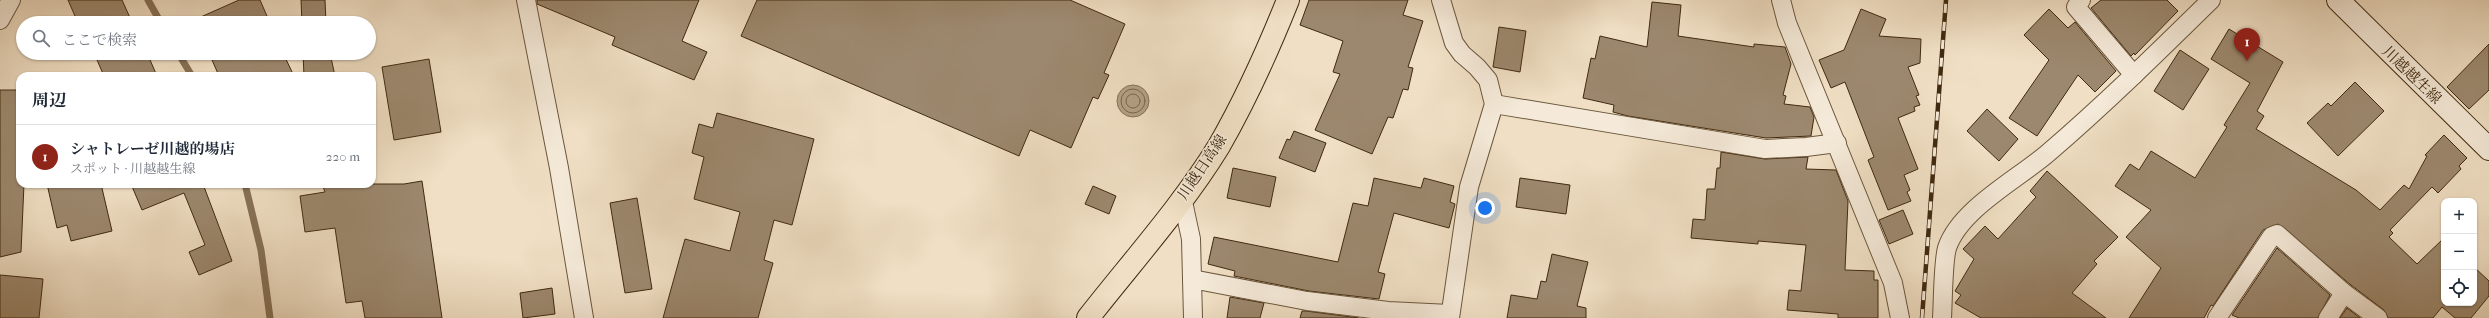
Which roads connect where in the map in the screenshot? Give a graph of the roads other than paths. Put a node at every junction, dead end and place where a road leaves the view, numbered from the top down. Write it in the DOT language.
graph roads {
  1 [pos="11,0"];
  2 [pos="526,0"];
  3 [pos="1288,0"];
  4 [pos="1441,0"];
  5 [pos="1781,0"];
  6 [pos="2081,0"];
  7 [pos="2212,0"];
  8 [pos="2338,0"];
  9 [pos="0,20"];
  10 [pos="2134,75"];
  11 [pos="1494,104"];
  12 [pos="1837,143"];
  13 [pos="2489,149"];
  14 [pos="1182,197"];
  15 [pos="1192,279"];
  16 [pos="2344,293"];
  17 [pos="1450,316"];
  18 [pos="584,318"];
  19 [pos="1088,318"];
  20 [pos="1193,318"];
  21 [pos="1900,318"];
  22 [pos="1942,318"];
  23 [pos="2217,318"];
  24 [pos="2328,318"];
  25 [pos="2378,318"];
  1 -- 9 [label="street"];
  2 -- 18 [label="street"];
  3 -- 14 [label="main road, 川越日高線"];
  4 -- 11 [label="street"];
  5 -- 12 [label="street"];
  6 -- 10 [label="street"];
  7 -- 10 [label="street"];
  8 -- 13 [label="main road, 川越越生線"];
  10 -- 22 [label="street"];
  11 -- 12 [label="street"];
  11 -- 17 [label="street"];
  12 -- 21 [label="street"];
  14 -- 15 [label="street"];
  14 -- 19 [label="main road, 川越日高線"];
  15 -- 17 [label="street"];
  15 -- 20 [label="street"];
  16 -- 23 [label="street"];
  16 -- 24 [label="street"];
  16 -- 25 [label="street"];
}
